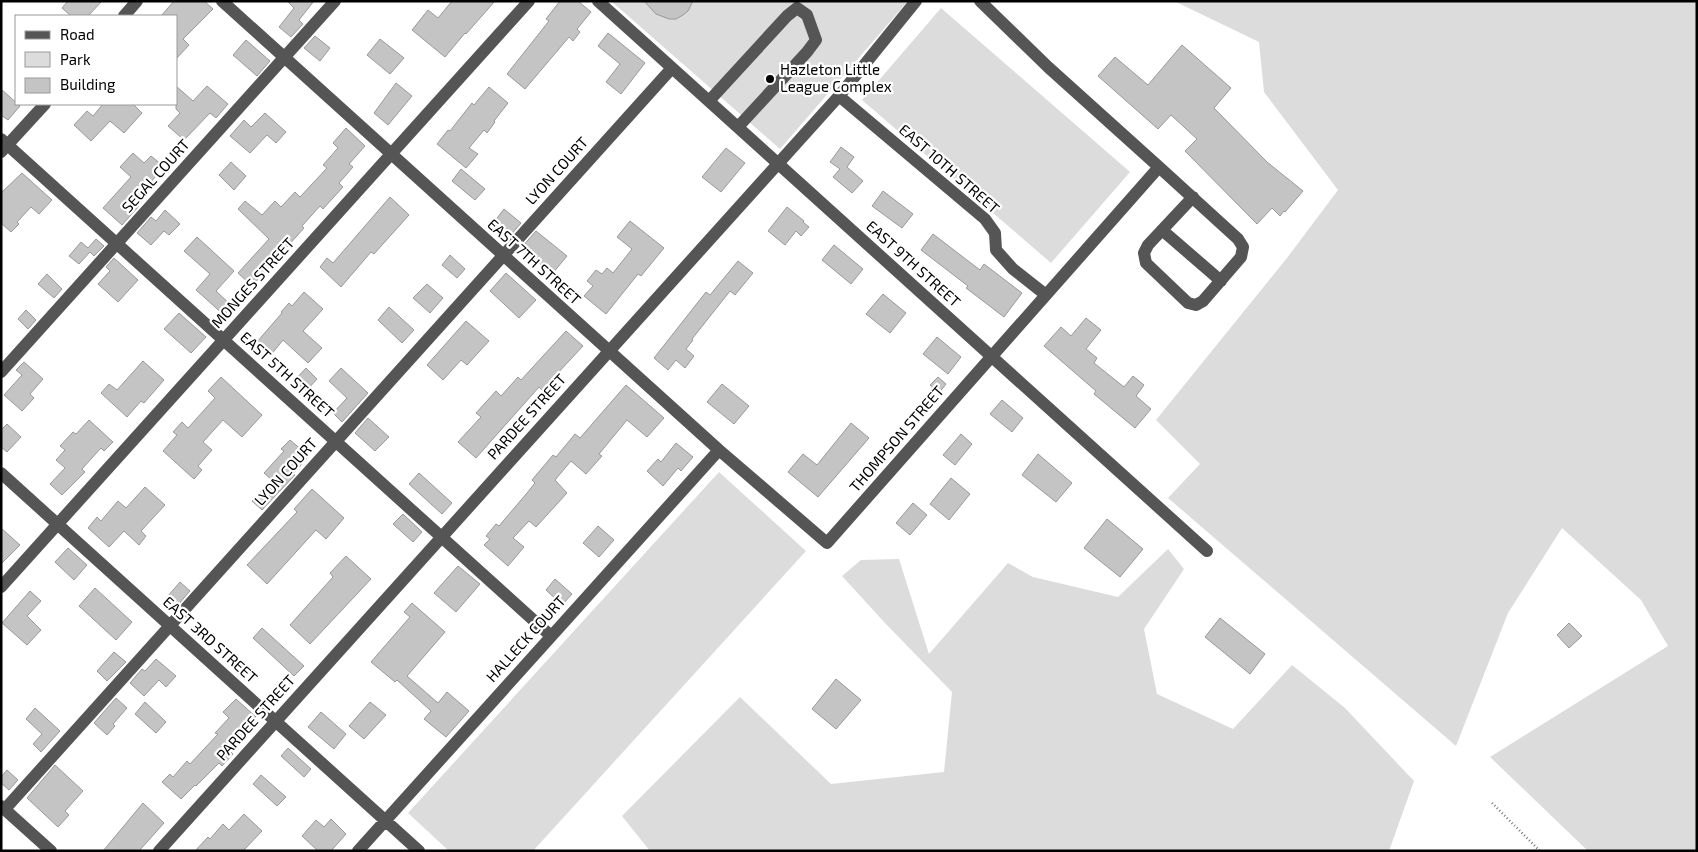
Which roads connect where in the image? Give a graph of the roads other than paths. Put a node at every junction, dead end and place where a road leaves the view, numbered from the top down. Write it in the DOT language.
graph roads {
  1 [pos="137,1"];
  2 [pos="222,1"];
  3 [pos="335,1"];
  4 [pos="529,1"];
  5 [pos="598,1"];
  6 [pos="916,1"];
  7 [pos="980,1"];
  8 [pos="125,15"];
  9 [pos="284,58"];
  10 [pos="672,68"];
  11 [pos="839,96"];
  12 [pos="709,101"];
  13 [pos="44,105"];
  14 [pos="738,128"];
  15 [pos="3,146"];
  16 [pos="391,154"];
  17 [pos="778,163"];
  18 [pos="1160,167"];
  19 [pos="1193,197"];
  20 [pos="1162,230"];
  21 [pos="117,244"];
  22 [pos="503,256"];
  23 [pos="1221,281"];
  24 [pos="1046,295"];
  25 [pos="224,340"];
  26 [pos="609,351"];
  27 [pos="992,357"];
  28 [pos="1,372"];
  29 [pos="336,442"];
  30 [pos="719,450"];
  31 [pos="1,473"];
  32 [pos="58,524"];
  33 [pos="442,537"];
  34 [pos="827,543"];
  35 [pos="1207,551"];
  36 [pos="1,587"];
  37 [pos="170,626"];
  38 [pos="551,636"];
  39 [pos="276,721"];
  40 [pos="3,808"];
  41 [pos="385,820"];
  42 [pos="51,851"];
  43 [pos="159,851"];
  44 [pos="358,851"];
  45 [pos="419,851"];
  1 -- 8 [label="street"];
  2 -- 9 [label="street, EAST 7TH STREET"];
  3 -- 9 [label="street, SEGAL COURT"];
  4 -- 16 [label="street, MONGES STREET"];
  5 -- 10 [label="street, EAST 9TH STREET"];
  6 -- 11 [label="street, PARDEE STREET"];
  7 -- 18 [label="street"];
  9 -- 16 [label="street, EAST 7TH STREET"];
  9 -- 21 [label="street, SEGAL COURT"];
  10 -- 12 [label="street, EAST 9TH STREET"];
  10 -- 22 [label="street, LYON COURT"];
  11 -- 17 [label="street, PARDEE STREET"];
  11 -- 24 [label="street, EAST 10TH STREET"];
  12 -- 14 [label="street, EAST 9TH STREET"];
  12 -- 14 [label="street"];
  13 -- 15 [label="street"];
  14 -- 17 [label="street, EAST 9TH STREET"];
  15 -- 21 [label="street, EAST 5TH STREET"];
  16 -- 22 [label="street, EAST 7TH STREET"];
  16 -- 25 [label="street, MONGES STREET"];
  17 -- 26 [label="street, PARDEE STREET"];
  17 -- 27 [label="street, EAST 9TH STREET"];
  18 -- 19 [label="street"];
  18 -- 24 [label="street, THOMPSON STREET"];
  19 -- 20 [label="street"];
  19 -- 23 [label="street"];
  20 -- 23 [label="street"];
  20 -- 23 [label="street"];
  21 -- 25 [label="street, EAST 5TH STREET"];
  21 -- 28 [label="street, SEGAL COURT"];
  22 -- 26 [label="street, EAST 7TH STREET"];
  22 -- 29 [label="street, LYON COURT"];
  24 -- 27 [label="street, THOMPSON STREET"];
  25 -- 29 [label="street, EAST 5TH STREET"];
  25 -- 32 [label="street, MONGES STREET"];
  26 -- 30 [label="street, EAST 7TH STREET"];
  26 -- 33 [label="street, PARDEE STREET"];
  27 -- 34 [label="street, THOMPSON STREET"];
  27 -- 35 [label="street, EAST 9TH STREET"];
  29 -- 33 [label="street, EAST 5TH STREET"];
  29 -- 37 [label="street, LYON COURT"];
  30 -- 34 [label="street, EAST 7TH STREET"];
  30 -- 38 [label="street, HALLECK COURT"];
  31 -- 32 [label="street, EAST 3RD STREET"];
  32 -- 36 [label="street, MONGES STREET"];
  32 -- 37 [label="street, EAST 3RD STREET"];
  33 -- 38 [label="street, EAST 5TH STREET"];
  33 -- 39 [label="street, PARDEE STREET"];
  37 -- 39 [label="street, EAST 3RD STREET"];
  37 -- 40 [label="street, LYON COURT"];
  38 -- 41 [label="street, HALLECK COURT"];
  39 -- 41 [label="street, EAST 3RD STREET"];
  39 -- 43 [label="street, PARDEE STREET"];
  40 -- 42 [label="street"];
  41 -- 44 [label="street, HALLECK COURT"];
  41 -- 45 [label="street, EAST 3RD STREET"];
}
